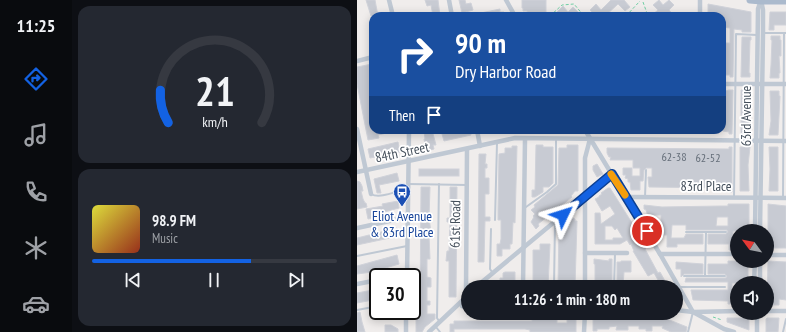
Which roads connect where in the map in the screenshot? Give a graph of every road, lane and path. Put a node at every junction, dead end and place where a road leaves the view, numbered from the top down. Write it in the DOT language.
graph roads {
  1 [pos="389,0"];
  2 [pos="449,0"];
  3 [pos="506,0"];
  4 [pos="700,0"];
  5 [pos="750,0"];
  6 [pos="640,1"];
  7 [pos="761,1"];
  8 [pos="786,1"];
  9 [pos="643,2"];
  10 [pos="392,12"];
  11 [pos="451,12"];
  12 [pos="513,12"];
  13 [pos="554,12"];
  14 [pos="581,12"];
  15 [pos="630,12"];
  16 [pos="647,12"];
  17 [pos="700,12"];
  18 [pos="785,33"];
  19 [pos="760,34"];
  20 [pos="369,58"];
  21 [pos="357,61"];
  22 [pos="726,84"];
  23 [pos="735,84"];
  24 [pos="760,84"];
  25 [pos="785,84"];
  26 [pos="357,129"];
  27 [pos="409,134"];
  28 [pos="478,134"];
  29 [pos="587,134"];
  30 [pos="525,139"];
  31 [pos="556,139"];
  32 [pos="590,139"];
  33 [pos="734,141"];
  34 [pos="759,141"];
  35 [pos="785,141"];
  36 [pos="497,143"];
  37 [pos="480,146"];
  38 [pos="467,149"];
  39 [pos="409,162"];
  40 [pos="366,170"];
  41 [pos="646,170"];
  42 [pos="357,172"];
  43 [pos="612,174"];
  44 [pos="408,184"];
  45 [pos="439,184"];
  46 [pos="467,185"];
  47 [pos="396,192"];
  48 [pos="371,194"];
  49 [pos="585,196"];
  50 [pos="626,197"];
  51 [pos="645,197"];
  52 [pos="734,197"];
  53 [pos="758,197"];
  54 [pos="784,198"];
  55 [pos="525,208"];
  56 [pos="408,218"];
  57 [pos="495,220"];
  58 [pos="555,222"];
  59 [pos="756,224"];
  60 [pos="760,224"];
  61 [pos="357,228"];
  62 [pos="491,229"];
  63 [pos="686,232"];
  64 [pos="706,232"];
  65 [pos="726,232"];
  66 [pos="407,246"];
  67 [pos="524,248"];
  68 [pos="585,253"];
  69 [pos="615,253"];
  70 [pos="627,253"];
  71 [pos="660,254"];
  72 [pos="705,254"];
  73 [pos="730,254"];
  74 [pos="774,255"];
  75 [pos="786,255"];
  76 [pos="357,256"];
  77 [pos="407,268"];
  78 [pos="493,273"];
  79 [pos="684,276"];
  80 [pos="705,276"];
  81 [pos="725,276"];
  82 [pos="466,280"];
  83 [pos="484,280"];
  84 [pos="523,280"];
  85 [pos="555,280"];
  86 [pos="585,280"];
  87 [pos="615,280"];
  88 [pos="675,280"];
  89 [pos="369,282"];
  90 [pos="357,284"];
  91 [pos="683,287"];
  92 [pos="725,287"];
  93 [pos="683,294"];
  94 [pos="461,302"];
  95 [pos="369,308"];
  96 [pos="357,310"];
  97 [pos="683,311"];
  98 [pos="730,311"];
  99 [pos="774,311"];
  100 [pos="693,312"];
  101 [pos="786,312"];
  102 [pos="709,315"];
  103 [pos="786,319"];
  104 [pos="407,320"];
  105 [pos="585,320"];
  106 [pos="722,320"];
  107 [pos="757,320"];
  108 [pos="440,322"];
  109 [pos="435,326"];
  110 [pos="406,332"];
  111 [pos="429,332"];
  112 [pos="440,332"];
  113 [pos="584,332"];
  114 [pos="688,332"];
  115 [pos="734,332"];
  116 [pos="757,332"];
  117 [pos="783,332"];
  1 -- 10 [label="street"];
  2 -- 11 [label="street"];
  3 -- 12 [label="street"];
  4 -- 17 [label="street"];
  5 -- 7 [label="main road"];
  6 -- 15 [label="path"];
  7 -- 8 [label="main road"];
  7 -- 19 [label="street, 63rd Avenue"];
  9 -- 16 [label="path"];
  13 -- 14 [label="path"];
  18 -- 19 [label="lane"];
  18 -- 25 [label="lane"];
  19 -- 23 [label="lane"];
  19 -- 24 [label="street, 63rd Avenue"];
  20 -- 21 [label="street"];
  22 -- 23 [label="street"];
  23 -- 24 [label="street"];
  23 -- 33 [label="lane"];
  24 -- 25 [label="street"];
  24 -- 34 [label="street, 63rd Avenue"];
  25 -- 35 [label="lane"];
  26 -- 40 [label="street"];
  27 -- 39 [label="street"];
  28 -- 37 [label="street"];
  29 -- 32 [label="street"];
  30 -- 31 [label="street, 84th Street"];
  30 -- 36 [label="street, 84th Street"];
  30 -- 55 [label="street"];
  31 -- 32 [label="street, 84th Street"];
  31 -- 55 [label="lane"];
  32 -- 33 [label="street, 84th Street"];
  32 -- 43 [label="street"];
  32 -- 49 [label="street"];
  33 -- 34 [label="street, 84th Street"];
  33 -- 52 [label="lane"];
  34 -- 35 [label="street, 84th Street"];
  34 -- 53 [label="street, 63rd Avenue"];
  35 -- 54 [label="lane"];
  36 -- 37 [label="street, 84th Street"];
  36 -- 57 [label="lane"];
  37 -- 38 [label="street, 84th Street"];
  38 -- 39 [label="street, 84th Street"];
  38 -- 46 [label="street, 61st Road"];
  39 -- 40 [label="street, 84th Street"];
  39 -- 44 [label="street"];
  40 -- 42 [label="street, 84th Street"];
  40 -- 48 [label="street"];
  41 -- 51 [label="lane"];
  43 -- 49 [label="street"];
  43 -- 50 [label="street"];
  44 -- 45 [label="lane"];
  44 -- 56 [label="street"];
  45 -- 46 [label="lane"];
  45 -- 108 [label="lane"];
  46 -- 82 [label="street, 61st Road"];
  47 -- 48 [label="lane"];
  49 -- 58 [label="street"];
  49 -- 68 [label="street"];
  50 -- 51 [label="street, 83rd Place"];
  50 -- 71 [label="street"];
  51 -- 52 [label="street, 83rd Place"];
  52 -- 53 [label="street, 83rd Place"];
  53 -- 54 [label="street, 83rd Place"];
  53 -- 59 [label="street, 63rd Avenue"];
  53 -- 60 [label="street, 63rd Avenue"];
  55 -- 67 [label="street"];
  56 -- 61 [label="street"];
  56 -- 66 [label="street"];
  58 -- 67 [label="street"];
  58 -- 85 [label="lane"];
  62 -- 78 [label="lane"];
  63 -- 64 [label="lane"];
  64 -- 65 [label="lane"];
  64 -- 72 [label="lane"];
  66 -- 76 [label="lane"];
  66 -- 77 [label="street"];
  67 -- 78 [label="street"];
  67 -- 84 [label="street"];
  68 -- 69 [label="street"];
  68 -- 86 [label="street"];
  69 -- 70 [label="street"];
  69 -- 87 [label="lane"];
  71 -- 72 [label="street"];
  71 -- 88 [label="street"];
  72 -- 73 [label="street"];
  72 -- 80 [label="lane"];
  74 -- 75 [label="street"];
  78 -- 83 [label="street"];
  79 -- 80 [label="lane"];
  80 -- 81 [label="lane"];
  89 -- 90 [label="street"];
  91 -- 92 [label="lane"];
  93 -- 100 [label="street"];
  94 -- 108 [label="street"];
  95 -- 96 [label="lane"];
  97 -- 100 [label="street"];
  98 -- 100 [label="street"];
  99 -- 101 [label="street"];
  100 -- 114 [label="lane"];
  100 -- 115 [label="street"];
  102 -- 106 [label="path"];
  103 -- 117 [label="lane"];
  104 -- 110 [label="street"];
  105 -- 113 [label="street"];
  107 -- 116 [label="street"];
  108 -- 109 [label="street"];
  109 -- 111 [label="street"];
  109 -- 112 [label="lane"];
}
